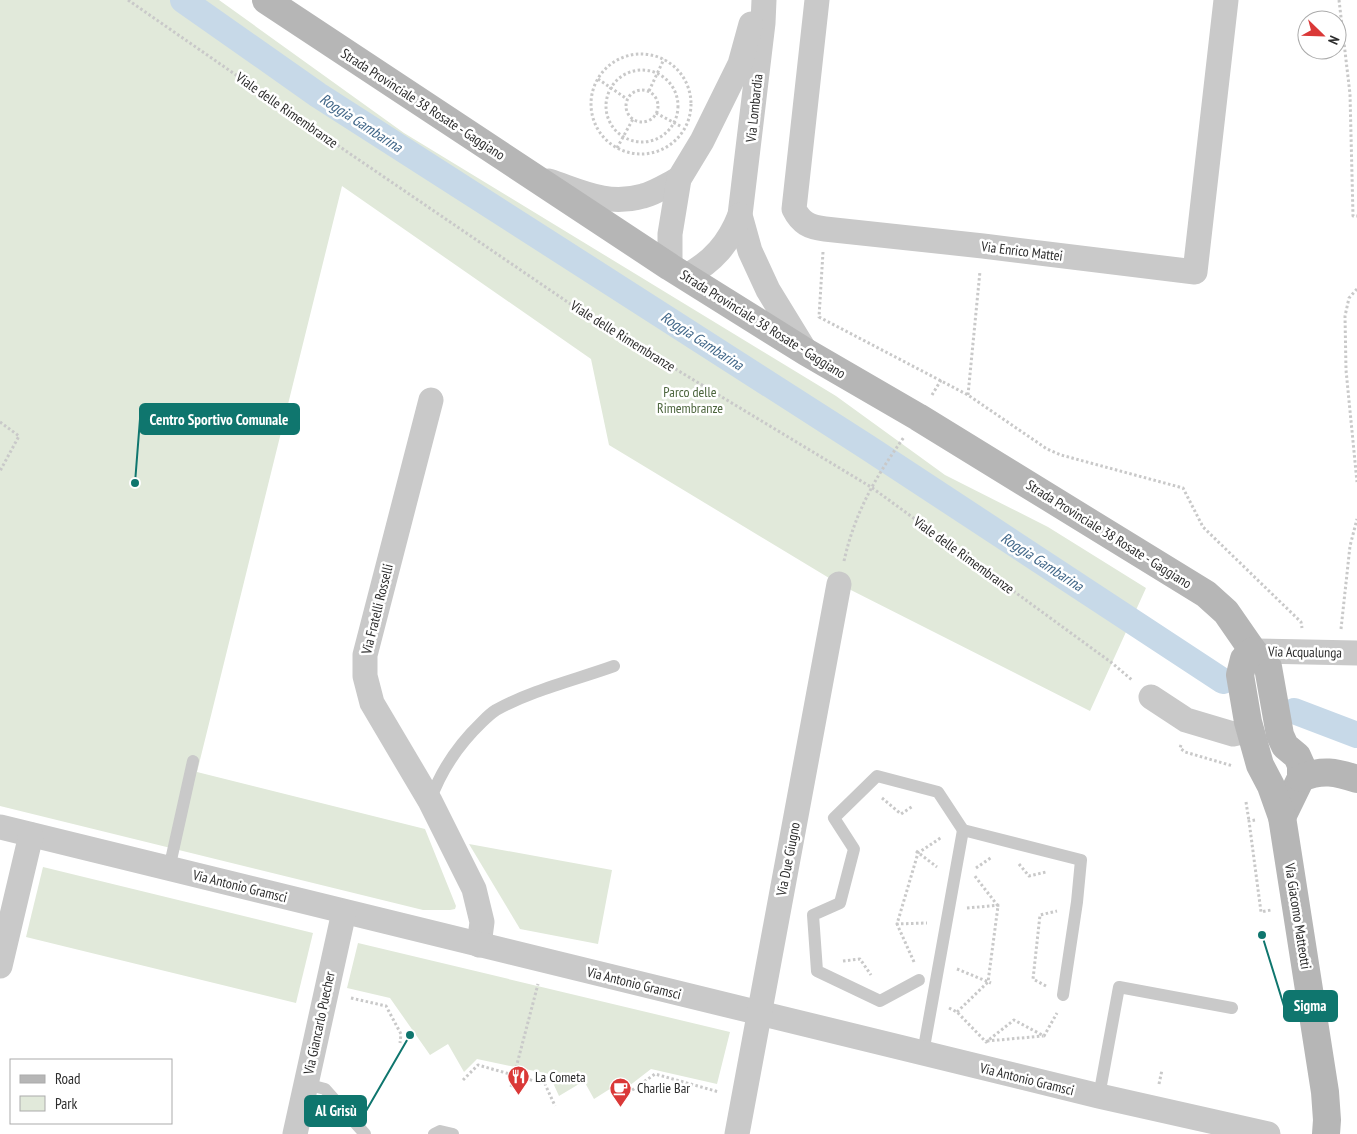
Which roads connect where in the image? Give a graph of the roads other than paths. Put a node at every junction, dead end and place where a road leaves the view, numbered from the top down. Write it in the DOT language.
graph roads {
  1 [pos="266,0"];
  2 [pos="756,0"];
  3 [pos="764,0"];
  4 [pos="817,0"];
  5 [pos="1226,0"];
  6 [pos="530,174"];
  7 [pos="679,179"];
  8 [pos="740,215"];
  9 [pos="678,272"];
  10 [pos="806,352"];
  11 [pos="431,400"];
  12 [pos="839,584"];
  13 [pos="1252,651"];
  14 [pos="1348,652"];
  15 [pos="614,666"];
  16 [pos="1151,697"];
  17 [pos="1250,730"];
  18 [pos="193,761"];
  19 [pos="1357,779"];
  20 [pos="1289,784"];
  21 [pos="430,801"];
  22 [pos="0,827"];
  23 [pos="962,830"];
  24 [pos="31,835"];
  25 [pos="169,869"];
  26 [pos="344,912"];
  27 [pos="480,945"];
  28 [pos="0,966"];
  29 [pos="918,974"];
  30 [pos="1063,995"];
  31 [pos="1232,1008"];
  32 [pos="759,1013"];
  33 [pos="923,1053"];
  34 [pos="306,1084"];
  35 [pos="1099,1096"];
  36 [pos="295,1134"];
  37 [pos="365,1134"];
  38 [pos="434,1134"];
  39 [pos="453,1134"];
  40 [pos="737,1134"];
  41 [pos="1268,1134"];
  42 [pos="1326,1134"];
  1 -- 6 [label="street, Strada Provinciale 38 Rosate - Gaggiano"];
  2 -- 7 [label="street, Via Lombardia"];
  3 -- 8 [label="street, Via Lombardia"];
  4 -- 5 [label="street, Via Enrico Mattei"];
  6 -- 7 [label="street"];
  6 -- 9 [label="street, Strada Provinciale 38 Rosate - Gaggiano"];
  7 -- 9 [label="street, Via Lombardia"];
  8 -- 9 [label="street, Via Lombardia"];
  8 -- 10 [label="street, Via Lombardia"];
  9 -- 10 [label="street, Strada Provinciale 38 Rosate - Gaggiano"];
  10 -- 13 [label="street, Strada Provinciale 38 Rosate - Gaggiano"];
  11 -- 21 [label="street, Via Fratelli Rosselli"];
  12 -- 32 [label="street, Via Due Giugno"];
  13 -- 14 [label="street, Via Acqualunga"];
  13 -- 17 [label="street"];
  13 -- 20 [label="street, Strada Provinciale 38 Rosate - Gaggiano"];
  15 -- 21 [label="lane"];
  16 -- 17 [label="street"];
  17 -- 20 [label="street"];
  18 -- 25 [label="lane"];
  19 -- 20 [label="street"];
  20 -- 42 [label="street, Via Giacomo Matteotti"];
  21 -- 27 [label="street, Via Fratelli Rosselli"];
  22 -- 24 [label="street, Via Antonio Gramsci"];
  23 -- 29 [label="lane"];
  23 -- 30 [label="lane"];
  23 -- 33 [label="lane"];
  24 -- 25 [label="street, Via Antonio Gramsci"];
  24 -- 28 [label="street"];
  25 -- 26 [label="street, Via Antonio Gramsci"];
  26 -- 27 [label="street, Via Antonio Gramsci"];
  26 -- 34 [label="street, Via Giancarlo Puecher"];
  27 -- 32 [label="street, Via Antonio Gramsci"];
  31 -- 35 [label="lane"];
  32 -- 33 [label="street, Via Antonio Gramsci"];
  32 -- 40 [label="street, Via Due Giugno"];
  33 -- 35 [label="street, Via Antonio Gramsci"];
  34 -- 36 [label="street, Via Giancarlo Puecher"];
  34 -- 37 [label="lane"];
  35 -- 41 [label="street, Via Antonio Gramsci"];
  38 -- 39 [label="lane"];
}
